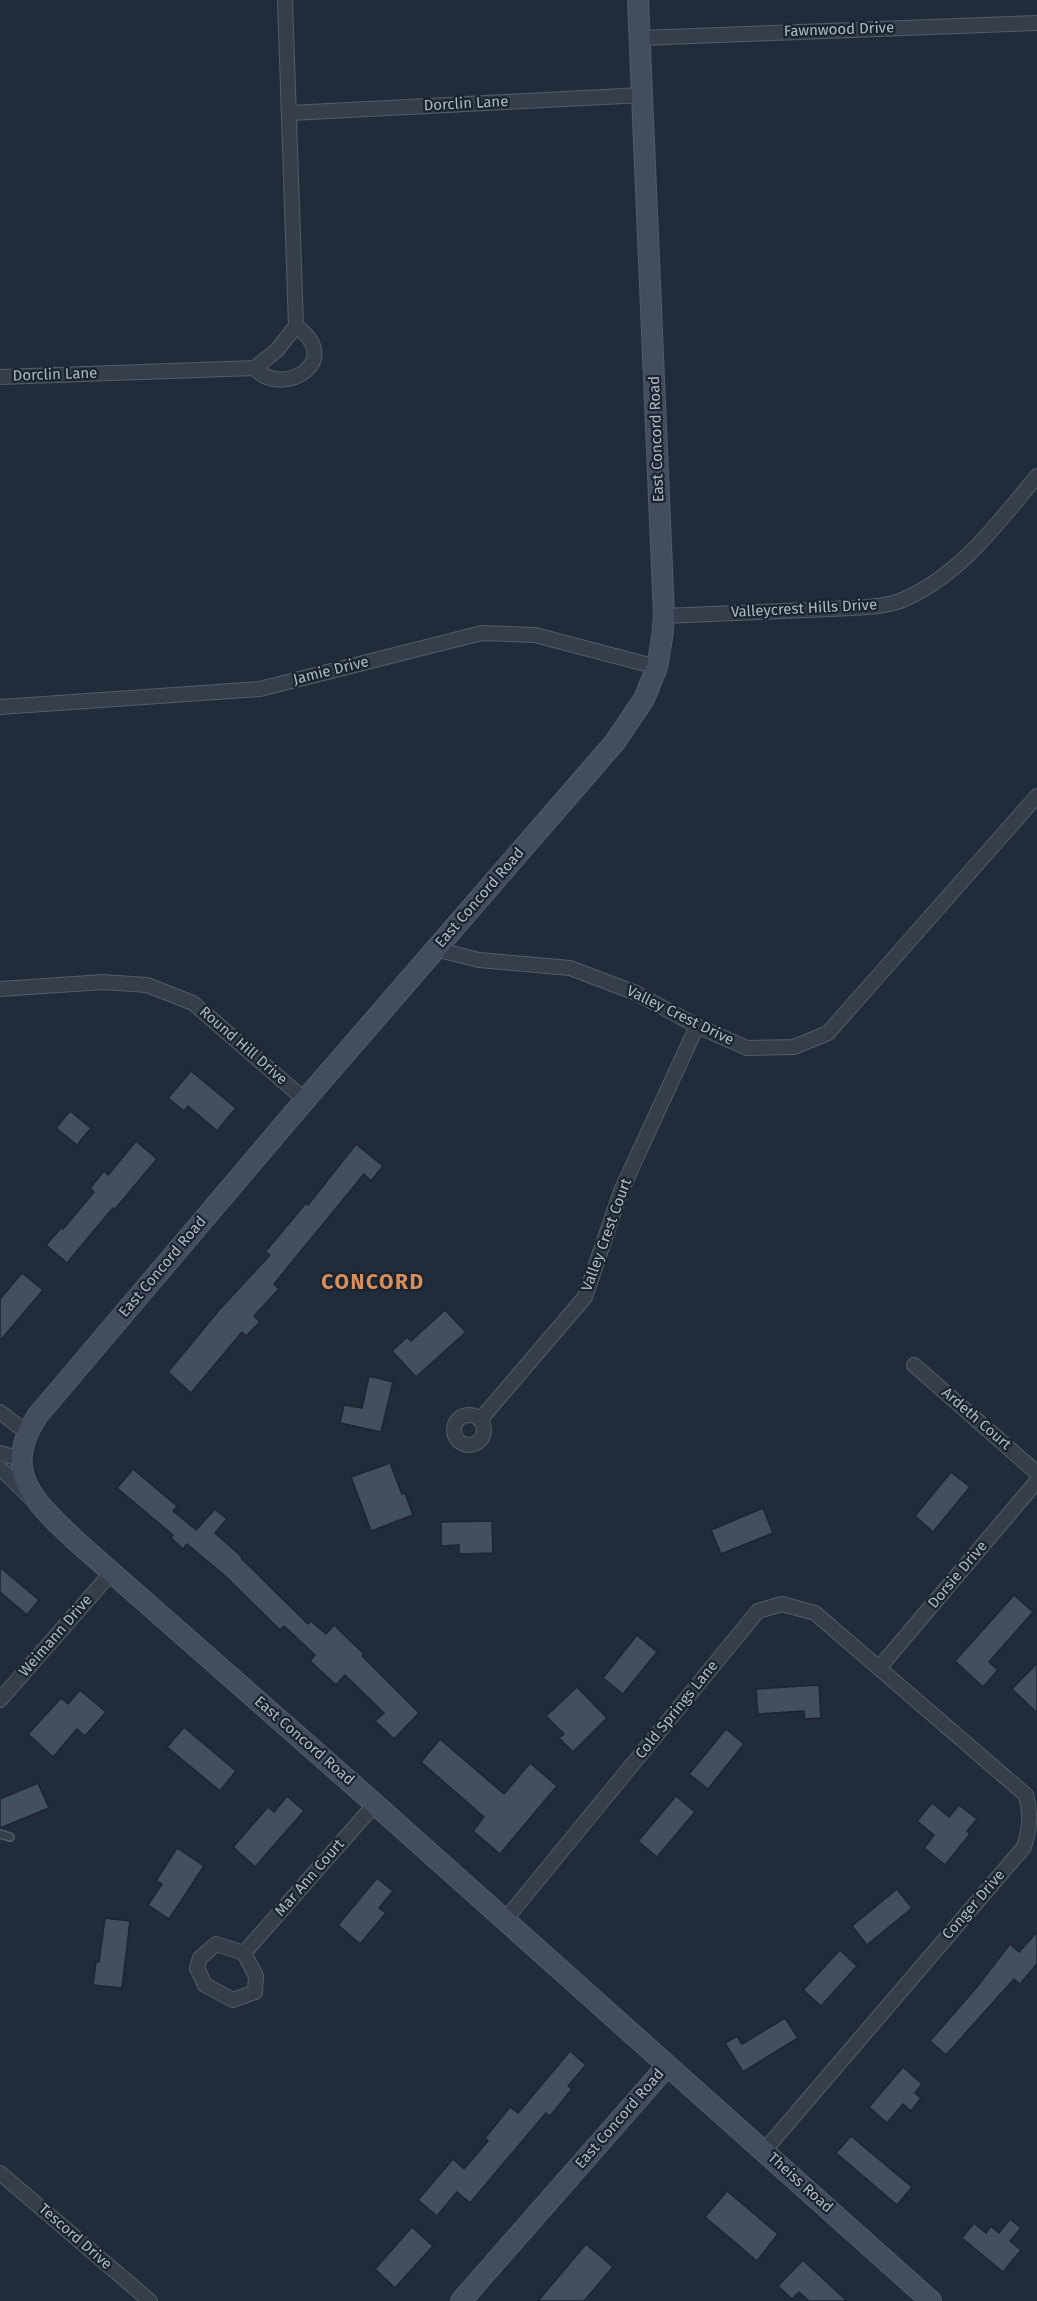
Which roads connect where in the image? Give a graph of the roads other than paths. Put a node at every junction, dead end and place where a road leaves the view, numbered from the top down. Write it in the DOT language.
graph roads {
  1 [pos="285,0"];
  2 [pos="638,0"];
  3 [pos="1037,23"];
  4 [pos="640,38"];
  5 [pos="643,95"];
  6 [pos="290,113"];
  7 [pos="296,326"];
  8 [pos="255,368"];
  9 [pos="0,377"];
  10 [pos="1037,477"];
  11 [pos="664,616"];
  12 [pos="657,667"];
  13 [pos="0,707"];
  14 [pos="1037,796"];
  15 [pos="435,949"];
  16 [pos="0,989"];
  17 [pos="697,1026"];
  18 [pos="305,1100"];
  19 [pos="914,1365"];
  20 [pos="0,1412"];
  21 [pos="480,1420"];
  22 [pos="26,1432"];
  23 [pos="0,1453"];
  24 [pos="20,1459"];
  25 [pos="0,1468"];
  26 [pos="1037,1473"];
  27 [pos="1037,1481"];
  28 [pos="47,1514"];
  29 [pos="112,1572"];
  30 [pos="879,1668"];
  31 [pos="0,1700"];
  32 [pos="375,1804"];
  33 [pos="0,1834"];
  34 [pos="10,1837"];
  35 [pos="505,1920"];
  36 [pos="244,1953"];
  37 [pos="667,2066"];
  38 [pos="764,2151"];
  39 [pos="0,2173"];
  40 [pos="466,2299"];
  41 [pos="150,2301"];
  42 [pos="932,2301"];
  1 -- 6 [label="street"];
  2 -- 4 [label="street, East Concord Road"];
  3 -- 4 [label="street, Fawnwood Drive"];
  4 -- 5 [label="street, East Concord Road"];
  5 -- 6 [label="street, Dorclin Lane"];
  5 -- 11 [label="street, East Concord Road"];
  6 -- 7 [label="street"];
  7 -- 8 [label="street"];
  7 -- 8 [label="street, Dorclin Lane"];
  8 -- 9 [label="street, Dorclin Lane"];
  10 -- 11 [label="street, Valleycrest Hills Drive"];
  11 -- 12 [label="street, East Concord Road"];
  12 -- 13 [label="street, Jamie Drive"];
  12 -- 15 [label="street, East Concord Road"];
  14 -- 17 [label="street, Valley Crest Drive"];
  15 -- 17 [label="street, Valley Crest Drive"];
  15 -- 18 [label="street, East Concord Road"];
  16 -- 18 [label="street, Round Hill Drive"];
  17 -- 21 [label="street, Valley Crest Court"];
  18 -- 22 [label="street, East Concord Road"];
  19 -- 26 [label="street, Ardeth Court"];
  20 -- 22 [label="street"];
  22 -- 24 [label="street, East Concord Road"];
  23 -- 24 [label="street"];
  24 -- 28 [label="street, East Concord Road"];
  25 -- 28 [label="street"];
  27 -- 30 [label="street, Dorsie Drive"];
  28 -- 29 [label="street, East Concord Road"];
  29 -- 31 [label="street, Weimann Drive"];
  29 -- 32 [label="street, East Concord Road"];
  30 -- 35 [label="street, Cold Springs Lane"];
  30 -- 38 [label="street, Conger Drive"];
  32 -- 35 [label="street, East Concord Road"];
  32 -- 36 [label="street, Mar Ann Court"];
  33 -- 34 [label="lane"];
  35 -- 37 [label="street, East Concord Road"];
  36 -- 36 [label="street"];
  37 -- 38 [label="street, Theiss Road"];
  37 -- 40 [label="street, East Concord Road"];
  38 -- 42 [label="street, Theiss Road"];
  39 -- 41 [label="street, Tescord Drive"];
}
